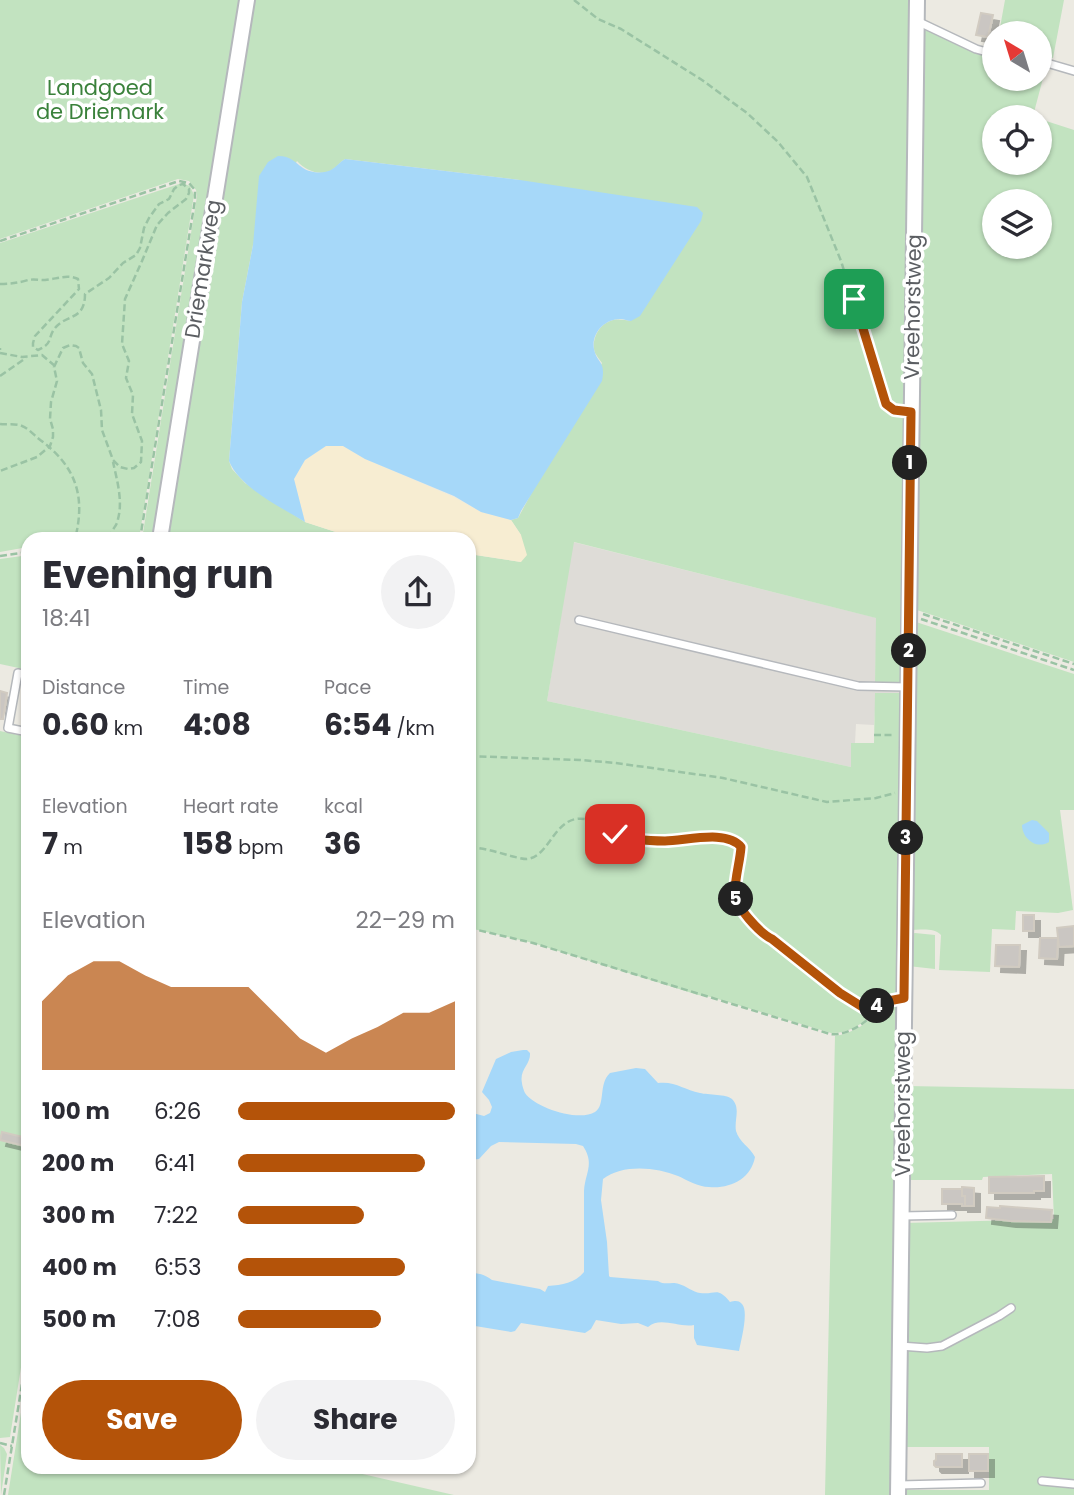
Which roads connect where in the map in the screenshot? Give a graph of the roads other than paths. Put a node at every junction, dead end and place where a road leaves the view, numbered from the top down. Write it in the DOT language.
graph roads {
  1 [pos="247,0"];
  2 [pos="917,0"];
  3 [pos="917,21"];
  4 [pos="982,51"];
  5 [pos="1052,65"];
  6 [pos="1074,71"];
  7 [pos="161,532"];
  8 [pos="579,620"];
  9 [pos="21,674"];
  10 [pos="908,687"];
  11 [pos="21,731"];
  12 [pos="952,1215"];
  13 [pos="902,1216"];
  14 [pos="1011,1308"];
  15 [pos="900,1346"];
  16 [pos="1042,1481"];
  17 [pos="981,1483"];
  18 [pos="1074,1484"];
  19 [pos="898,1490"];
  1 -- 7 [label="street, Driemarkweg"];
  2 -- 3 [label="street, Vreehorstweg"];
  3 -- 4 [label="lane"];
  3 -- 10 [label="street, Vreehorstweg"];
  5 -- 6 [label="lane"];
  8 -- 10 [label="lane"];
  9 -- 11 [label="lane"];
  10 -- 13 [label="street, Vreehorstweg"];
  12 -- 13 [label="lane"];
  13 -- 15 [label="street, Vreehorstweg"];
  14 -- 15 [label="lane"];
  15 -- 19 [label="street, Vreehorstweg"];
  16 -- 18 [label="lane"];
  17 -- 19 [label="lane"];
}
